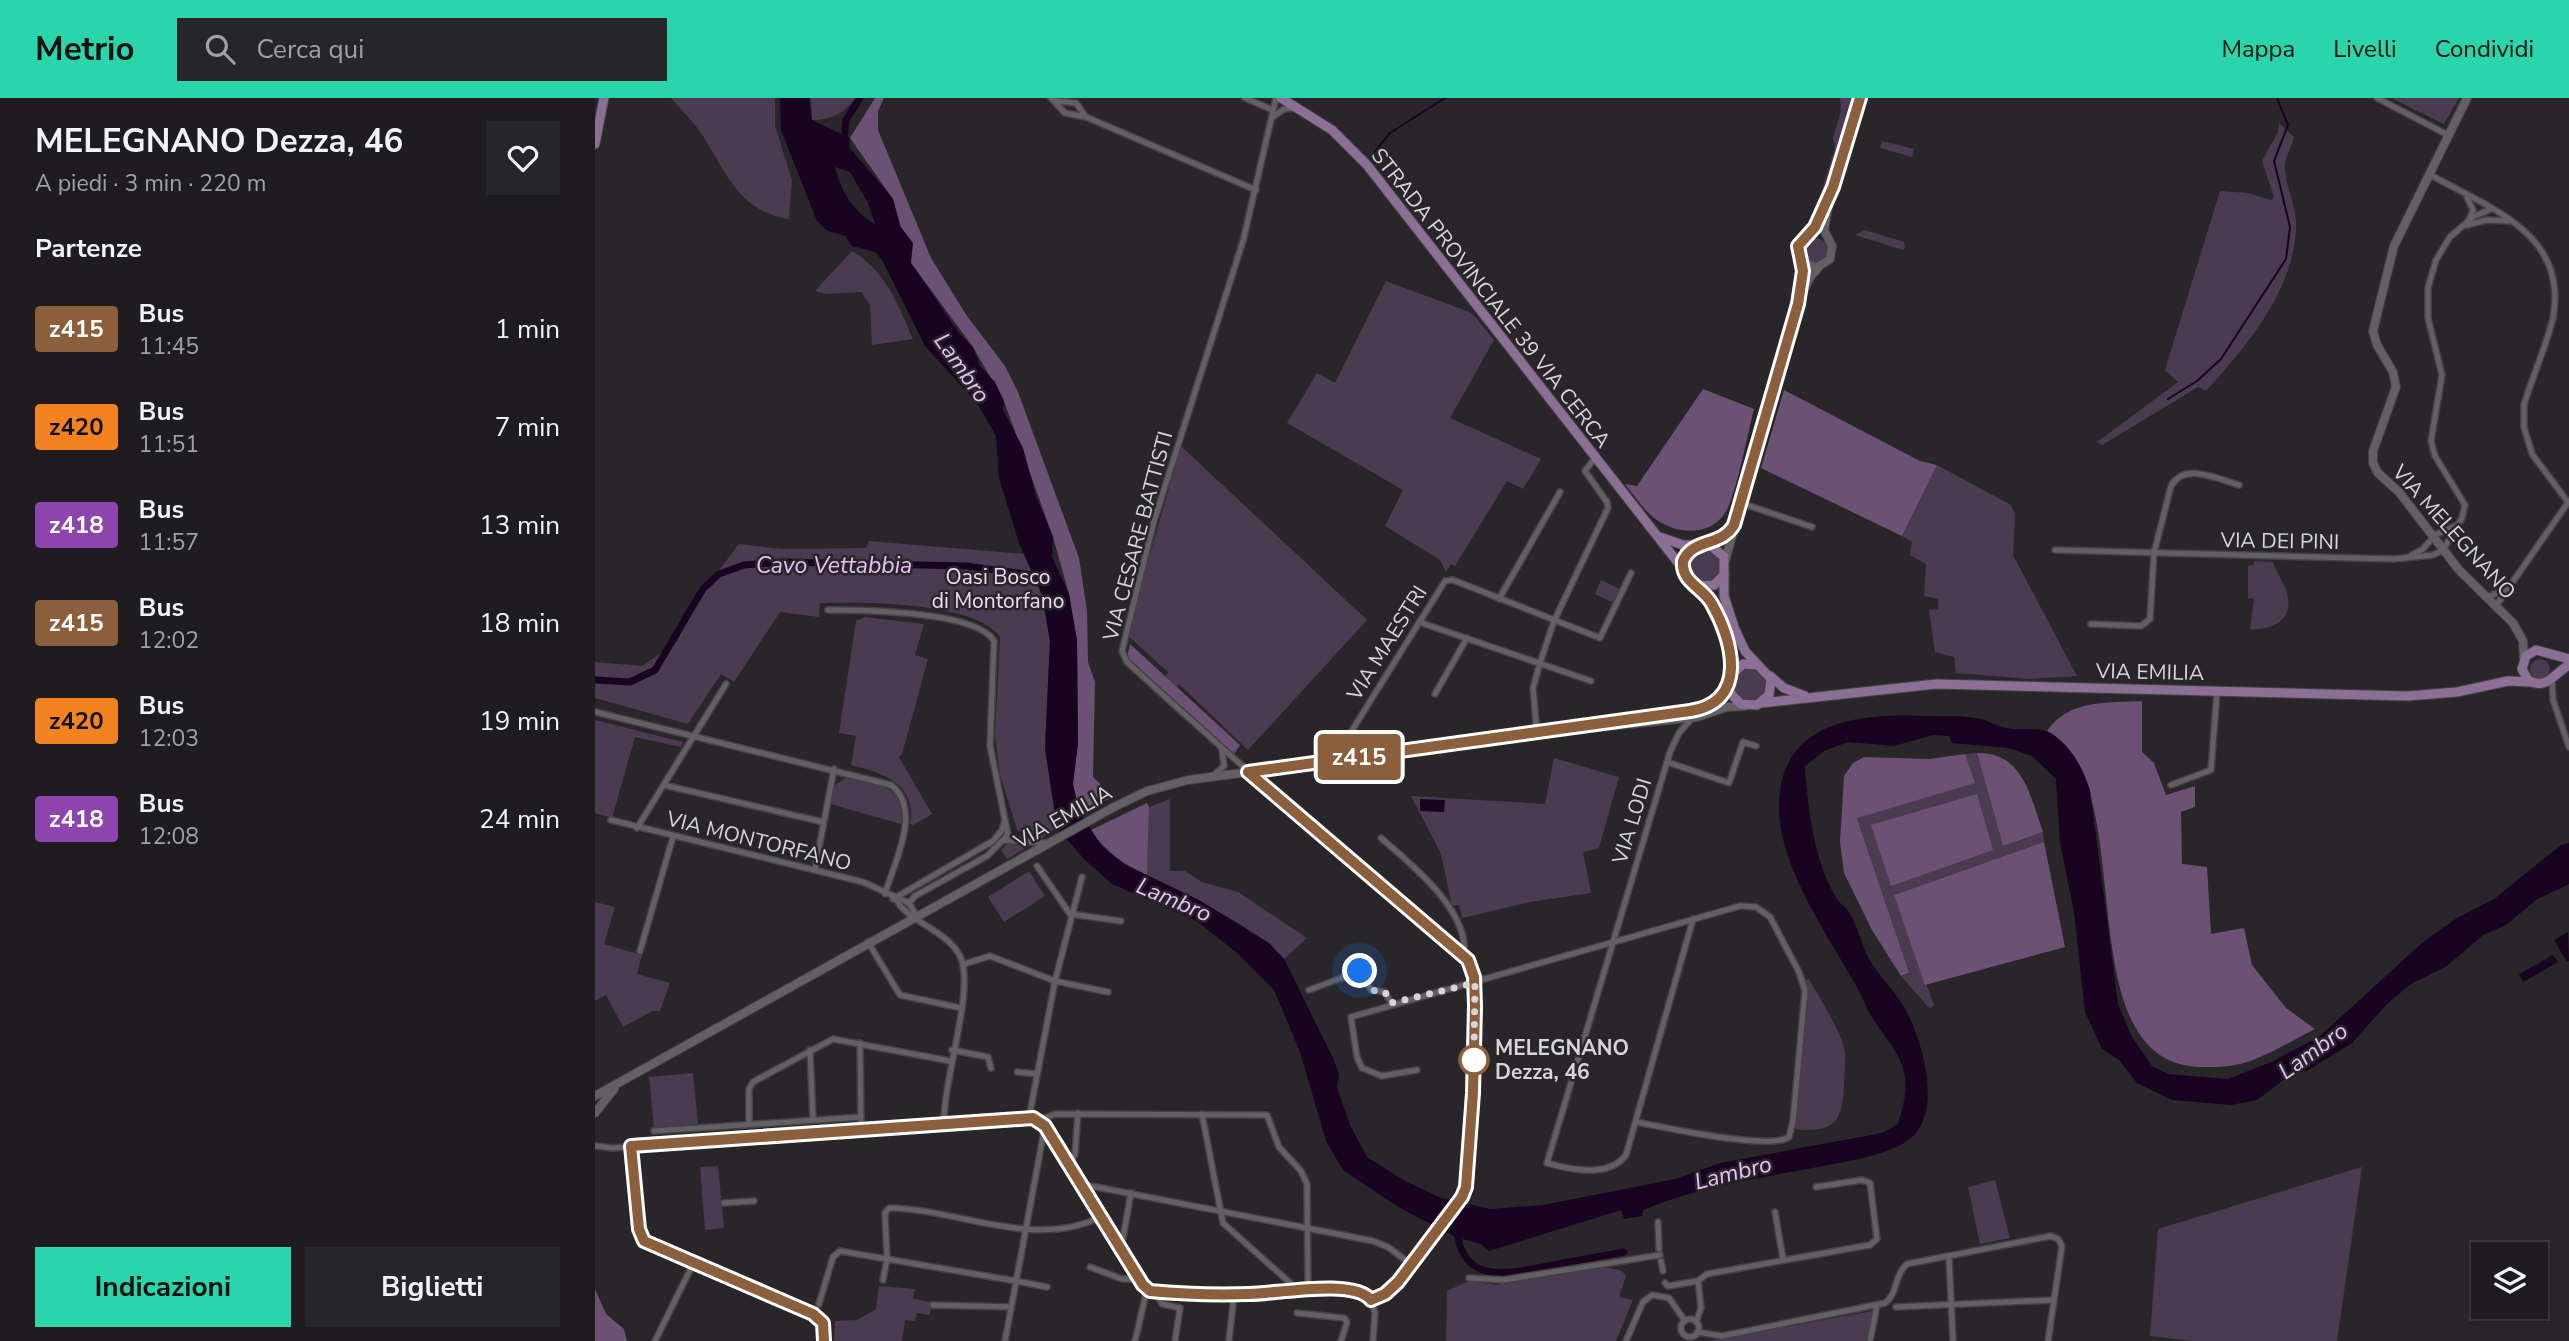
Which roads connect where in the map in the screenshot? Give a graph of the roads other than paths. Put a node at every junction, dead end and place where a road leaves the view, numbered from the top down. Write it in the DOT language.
graph roads {
  1 [pos="604,98"];
  2 [pos="1244,98"];
  3 [pos="1276,98"];
  4 [pos="1281,98"];
  5 [pos="1860,98"];
  6 [pos="2377,98"];
  7 [pos="2467,98"];
  8 [pos="1053,99"];
  9 [pos="2386,101"];
  10 [pos="1300,108"];
  11 [pos="1273,110"];
  12 [pos="1086,117"];
  13 [pos="1271,119"];
  14 [pos="2448,135"];
  15 [pos="595,144"];
  16 [pos="2429,174"];
  17 [pos="1833,187"];
  18 [pos="1256,190"];
  19 [pos="2465,195"];
  20 [pos="2491,209"];
  21 [pos="2469,221"];
  22 [pos="2481,221"];
  23 [pos="2513,221"];
  24 [pos="2461,228"];
  25 [pos="1806,235"];
  26 [pos="1827,238"];
  27 [pos="1800,260"];
  28 [pos="1819,268"];
  29 [pos="1798,304"];
  30 [pos="1594,459"];
  31 [pos="2239,485"];
  32 [pos="1560,492"];
  33 [pos="2569,502"];
  34 [pos="1741,503"];
  35 [pos="1734,525"];
  36 [pos="2457,525"];
  37 [pos="1812,527"];
  38 [pos="1658,536"];
  39 [pos="2433,536"];
  40 [pos="1702,545"];
  41 [pos="2055,550"];
  42 [pos="2443,550"];
  43 [pos="2154,553"];
  44 [pos="2406,557"];
  45 [pos="1725,561"];
  46 [pos="1683,569"];
  47 [pos="1631,573"];
  48 [pos="1725,573"];
  49 [pos="1692,584"];
  50 [pos="2508,588"];
  51 [pos="2488,597"];
  52 [pos="1499,599"];
  53 [pos="2496,606"];
  54 [pos="828,610"];
  55 [pos="1554,621"];
  56 [pos="1419,622"];
  57 [pos="2091,624"];
  58 [pos="2522,637"];
  59 [pos="1467,638"];
  60 [pos="2546,652"];
  61 [pos="2569,659"];
  62 [pos="2524,660"];
  63 [pos="1540,663"];
  64 [pos="2569,665"];
  65 [pos="1765,670"];
  66 [pos="2553,678"];
  67 [pos="1729,679"];
  68 [pos="1591,681"];
  69 [pos="2534,683"];
  70 [pos="726,684"];
  71 [pos="2492,684"];
  72 [pos="2217,691"];
  73 [pos="1435,694"];
  74 [pos="1807,697"];
  75 [pos="2553,700"];
  76 [pos="1761,703"];
  77 [pos="1746,706"];
  78 [pos="595,712"];
  79 [pos="1693,718"];
  80 [pos="1560,731"];
  81 [pos="694,734"];
  82 [pos="1537,734"];
  83 [pos="1756,746"];
  84 [pos="1221,747"];
  85 [pos="2569,747"];
  86 [pos="1333,761"];
  87 [pos="1667,762"];
  88 [pos="834,769"];
  89 [pos="1248,772"];
  90 [pos="1210,777"];
  91 [pos="664,785"];
  92 [pos="2171,785"];
  93 [pos="1005,817"];
  94 [pos="611,820"];
  95 [pos="823,822"];
  96 [pos="637,828"];
  97 [pos="1009,828"];
  98 [pos="673,837"];
  99 [pos="1381,838"];
  100 [pos="1055,840"];
  101 [pos="1005,841"];
  102 [pos="1025,841"];
  103 [pos="1037,866"];
  104 [pos="815,869"];
  105 [pos="1082,877"];
  106 [pos="885,894"];
  107 [pos="895,899"];
  108 [pos="909,903"];
  109 [pos="1070,914"];
  110 [pos="917,917"];
  111 [pos="1693,919"];
  112 [pos="1122,921"];
  113 [pos="1613,940"];
  114 [pos="869,942"];
  115 [pos="640,951"];
  116 [pos="1464,956"];
  117 [pos="964,964"];
  118 [pos="1055,981"];
  119 [pos="1475,983"];
  120 [pos="1309,990"];
  121 [pos="1108,992"];
  122 [pos="1391,1003"];
  123 [pos="961,1008"];
  124 [pos="860,1043"];
  125 [pos="810,1049"];
  126 [pos="952,1050"];
  127 [pos="950,1061"];
  128 [pos="991,1068"];
  129 [pos="1417,1070"];
  130 [pos="1017,1072"];
  131 [pos="1037,1074"];
  132 [pos="631,1077"];
  133 [pos="595,1096"];
  134 [pos="595,1113"];
  135 [pos="1078,1113"];
  136 [pos="1202,1114"];
  137 [pos="861,1117"];
  138 [pos="1029,1118"];
  139 [pos="813,1119"];
  140 [pos="1039,1121"];
  141 [pos="1636,1122"];
  142 [pos="749,1123"];
  143 [pos="944,1126"];
  144 [pos="1045,1126"];
  145 [pos="861,1128"];
  146 [pos="676,1129"];
  147 [pos="654,1131"];
  148 [pos="677,1142"];
  149 [pos="597,1144"];
  150 [pos="631,1146"];
  151 [pos="1069,1166"];
  152 [pos="1081,1184"];
  153 [pos="1817,1187"];
  154 [pos="1131,1193"];
  155 [pos="754,1201"];
  156 [pos="724,1203"];
  157 [pos="1219,1209"];
  158 [pos="1775,1212"];
  159 [pos="1101,1217"];
  160 [pos="1658,1223"];
  161 [pos="1306,1226"];
  162 [pos="1025,1230"];
  163 [pos="1121,1249"];
  164 [pos="1660,1255"];
  165 [pos="1949,1257"];
  166 [pos="887,1259"];
  167 [pos="1783,1259"];
  168 [pos="693,1264"];
  169 [pos="1412,1265"];
  170 [pos="1090,1267"];
  171 [pos="1663,1271"];
  172 [pos="1469,1278"];
  173 [pos="1140,1279"];
  174 [pos="883,1280"];
  175 [pos="1016,1281"];
  176 [pos="1698,1281"];
  177 [pos="1665,1283"];
  178 [pos="1047,1287"];
  179 [pos="1308,1288"];
  180 [pos="1151,1290"];
  181 [pos="1298,1290"];
  182 [pos="1234,1294"];
  183 [pos="1371,1300"];
  184 [pos="2053,1300"];
  185 [pos="819,1304"];
  186 [pos="1950,1304"];
  187 [pos="933,1305"];
  188 [pos="1877,1305"];
  189 [pos="1011,1307"];
  190 [pos="1896,1307"];
  191 [pos="1297,1313"];
  192 [pos="1685,1321"];
  193 [pos="1696,1322"];
  194 [pos="1697,1332"];
  195 [pos="655,1341"];
  196 [pos="824,1341"];
  197 [pos="1006,1341"];
  198 [pos="1135,1341"];
  199 [pos="1175,1341"];
  200 [pos="1229,1341"];
  201 [pos="1341,1341"];
  202 [pos="1373,1341"];
  203 [pos="1626,1341"];
  204 [pos="1870,1341"];
  205 [pos="1953,1341"];
  206 [pos="2049,1341"];
  1 -- 15 [label="main road"];
  2 -- 11 [label="street"];
  3 -- 11 [label="street, VIA CESARE BATTISTI"];
  4 -- 10 [label="main road, STRADA PROVINCIALE 39 VIA CERCA"];
  5 -- 17 [label="street"];
  6 -- 9 [label="street"];
  7 -- 14 [label="street, VIA MELEGNANO"];
  8 -- 12 [label="street"];
  8 -- 12 [label="street"];
  9 -- 14 [label="street"];
  10 -- 13 [label="street"];
  10 -- 30 [label="main road, STRADA PROVINCIALE 39 VIA CERCA"];
  11 -- 13 [label="street, VIA CESARE BATTISTI"];
  12 -- 18 [label="street"];
  13 -- 18 [label="street, VIA CESARE BATTISTI"];
  14 -- 16 [label="street, VIA MELEGNANO"];
  16 -- 19 [label="street"];
  16 -- 39 [label="street, VIA MELEGNANO"];
  17 -- 25 [label="street"];
  17 -- 26 [label="street"];
  18 -- 84 [label="street, VIA CESARE BATTISTI"];
  19 -- 20 [label="street"];
  19 -- 21 [label="street"];
  20 -- 21 [label="street"];
  20 -- 22 [label="street"];
  20 -- 23 [label="street"];
  21 -- 24 [label="street"];
  22 -- 23 [label="street"];
  22 -- 24 [label="street"];
  23 -- 33 [label="street"];
  24 -- 36 [label="street"];
  25 -- 26 [label="street"];
  25 -- 27 [label="street"];
  26 -- 28 [label="street"];
  27 -- 28 [label="street"];
  27 -- 29 [label="street"];
  28 -- 29 [label="street"];
  29 -- 34 [label="street"];
  30 -- 38 [label="main road, STRADA PROVINCIALE 39 VIA CERCA"];
  30 -- 55 [label="street"];
  31 -- 43 [label="street"];
  32 -- 52 [label="street"];
  33 -- 50 [label="street"];
  34 -- 35 [label="street"];
  34 -- 37 [label="street"];
  35 -- 40 [label="street"];
  35 -- 45 [label="street"];
  36 -- 39 [label="street"];
  36 -- 42 [label="street"];
  38 -- 40 [label="main road"];
  38 -- 46 [label="main road, STRADA PROVINCIALE 39 VIA CERCA"];
  39 -- 42 [label="street, VIA MELEGNANO"];
  39 -- 44 [label="street"];
  40 -- 45 [label="main road"];
  40 -- 46 [label="main road"];
  41 -- 43 [label="street, VIA DEI PINI"];
  42 -- 44 [label="street, VIA DEI PINI"];
  42 -- 51 [label="street, VIA MELEGNANO"];
  43 -- 44 [label="street, VIA DEI PINI"];
  43 -- 57 [label="street"];
  45 -- 48 [label="main road"];
  46 -- 49 [label="main road, STRADA PROVINCIALE 39 VIA CERCA"];
  47 -- 55 [label="street"];
  48 -- 49 [label="main road"];
  48 -- 65 [label="main road"];
  49 -- 67 [label="main road, STRADA PROVINCIALE 39 VIA CERCA"];
  50 -- 51 [label="street"];
  50 -- 53 [label="street"];
  51 -- 53 [label="street, VIA MELEGNANO"];
  52 -- 55 [label="street"];
  52 -- 56 [label="street, VIA MAESTRI"];
  53 -- 58 [label="street, VIA MELEGNANO"];
  54 -- 93 [label="street"];
  55 -- 63 [label="street"];
  56 -- 59 [label="street"];
  56 -- 86 [label="street, VIA MAESTRI"];
  58 -- 60 [label="street, VIA MELEGNANO"];
  58 -- 62 [label="street"];
  59 -- 63 [label="street"];
  59 -- 73 [label="street"];
  60 -- 61 [label="main road"];
  60 -- 62 [label="main road"];
  60 -- 66 [label="main road"];
  62 -- 69 [label="main road"];
  62 -- 71 [label="main road, VIA EMILIA"];
  63 -- 68 [label="street"];
  63 -- 82 [label="street"];
  64 -- 66 [label="main road"];
  65 -- 67 [label="main road"];
  65 -- 74 [label="main road"];
  65 -- 76 [label="main road"];
  66 -- 69 [label="main road"];
  66 -- 75 [label="street"];
  67 -- 77 [label="main road"];
  67 -- 80 [label="street, VIA EMILIA"];
  69 -- 71 [label="main road, VIA EMILIA"];
  69 -- 75 [label="street"];
  70 -- 81 [label="street"];
  71 -- 72 [label="main road, VIA EMILIA"];
  72 -- 74 [label="main road, VIA EMILIA"];
  72 -- 92 [label="street"];
  74 -- 76 [label="main road, VIA EMILIA"];
  75 -- 85 [label="street"];
  76 -- 77 [label="main road"];
  77 -- 79 [label="street, VIA EMILIA"];
  78 -- 81 [label="street"];
  79 -- 80 [label="street, VIA EMILIA"];
  79 -- 87 [label="street, VIA LODI"];
  80 -- 82 [label="street, VIA EMILIA"];
  81 -- 88 [label="street"];
  81 -- 91 [label="street"];
  82 -- 86 [label="street, VIA EMILIA"];
  83 -- 87 [label="street"];
  84 -- 89 [label="street, VIA CESARE BATTISTI"];
  84 -- 90 [label="street"];
  86 -- 89 [label="street, VIA EMILIA"];
  87 -- 113 [label="street, VIA LODI"];
  88 -- 95 [label="street"];
  88 -- 106 [label="street"];
  89 -- 90 [label="street, VIA EMILIA"];
  89 -- 116 [label="street, VIA CESARE BATTISTI"];
  90 -- 100 [label="street, VIA EMILIA"];
  91 -- 95 [label="street"];
  91 -- 96 [label="street"];
  93 -- 97 [label="street"];
  93 -- 107 [label="street"];
  94 -- 96 [label="street, VIA MONTORFANO"];
  95 -- 104 [label="street"];
  96 -- 98 [label="street, VIA MONTORFANO"];
  97 -- 101 [label="street"];
  97 -- 102 [label="street"];
  98 -- 104 [label="street, VIA MONTORFANO"];
  98 -- 115 [label="street"];
  99 -- 116 [label="street"];
  100 -- 102 [label="street"];
  100 -- 110 [label="street, VIA EMILIA"];
  101 -- 102 [label="street"];
  101 -- 108 [label="street"];
  103 -- 109 [label="street"];
  104 -- 106 [label="street, VIA MONTORFANO"];
  105 -- 109 [label="street"];
  106 -- 107 [label="street, VIA MONTORFANO"];
  107 -- 108 [label="street"];
  107 -- 110 [label="street"];
  108 -- 110 [label="street"];
  109 -- 112 [label="street"];
  109 -- 118 [label="street"];
  110 -- 114 [label="street, VIA EMILIA"];
  110 -- 117 [label="street"];
  111 -- 113 [label="street"];
  111 -- 141 [label="street"];
  111 -- 141 [label="street"];
  113 -- 119 [label="street"];
  113 -- 141 [label="street, VIA LODI"];
  114 -- 123 [label="street"];
  114 -- 132 [label="street, VIA EMILIA"];
  116 -- 119 [label="street"];
  117 -- 118 [label="street"];
  117 -- 123 [label="street"];
  118 -- 121 [label="street"];
  118 -- 131 [label="street"];
  119 -- 122 [label="street"];
  119 -- 169 [label="street"];
  120 -- 122 [label="street"];
  122 -- 129 [label="street"];
  123 -- 126 [label="street"];
  124 -- 125 [label="street"];
  124 -- 127 [label="street"];
  124 -- 137 [label="street"];
  125 -- 139 [label="street"];
  125 -- 142 [label="street"];
  126 -- 127 [label="street"];
  126 -- 128 [label="street"];
  127 -- 143 [label="street"];
  130 -- 131 [label="street"];
  131 -- 138 [label="street"];
  132 -- 133 [label="street, VIA EMILIA"];
  132 -- 134 [label="street, VIA EMILIA"];
  135 -- 136 [label="street"];
  135 -- 140 [label="street"];
  135 -- 151 [label="street"];
  136 -- 157 [label="street"];
  136 -- 161 [label="street"];
  137 -- 139 [label="street"];
  137 -- 145 [label="street"];
  138 -- 140 [label="street"];
  138 -- 143 [label="street"];
  139 -- 142 [label="street"];
  140 -- 144 [label="street"];
  142 -- 146 [label="street"];
  143 -- 145 [label="street"];
  144 -- 151 [label="street"];
  144 -- 162 [label="street"];
  145 -- 148 [label="street"];
  146 -- 147 [label="street"];
  146 -- 148 [label="street"];
  148 -- 150 [label="street"];
  149 -- 150 [label="street"];
  150 -- 168 [label="street"];
  151 -- 152 [label="street"];
  152 -- 154 [label="street"];
  152 -- 159 [label="street"];
  153 -- 167 [label="street"];
  154 -- 157 [label="street"];
  154 -- 163 [label="street"];
  155 -- 156 [label="street"];
  157 -- 161 [label="street"];
  157 -- 181 [label="street"];
  158 -- 167 [label="street"];
  159 -- 162 [label="street"];
  159 -- 163 [label="street"];
  160 -- 164 [label="street"];
  161 -- 169 [label="street"];
  161 -- 179 [label="street"];
  162 -- 166 [label="street"];
  162 -- 175 [label="street"];
  163 -- 173 [label="street"];
  164 -- 171 [label="street"];
  164 -- 172 [label="street"];
  165 -- 184 [label="street"];
  165 -- 186 [label="street"];
  165 -- 188 [label="street"];
  166 -- 174 [label="street"];
  166 -- 175 [label="street"];
  166 -- 185 [label="street"];
  167 -- 176 [label="street"];
  168 -- 195 [label="street"];
  168 -- 196 [label="street"];
  169 -- 183 [label="street"];
  170 -- 173 [label="street"];
  173 -- 180 [label="street"];
  175 -- 178 [label="street"];
  175 -- 189 [label="street"];
  176 -- 177 [label="street"];
  176 -- 193 [label="street"];
  179 -- 181 [label="street"];
  179 -- 183 [label="street"];
  180 -- 182 [label="street"];
  180 -- 198 [label="street"];
  180 -- 199 [label="street"];
  181 -- 182 [label="street"];
  182 -- 200 [label="street"];
  183 -- 202 [label="street"];
  184 -- 186 [label="street"];
  184 -- 206 [label="street"];
  186 -- 190 [label="street"];
  186 -- 205 [label="street"];
  187 -- 189 [label="street"];
  188 -- 194 [label="street"];
  188 -- 204 [label="street"];
  189 -- 197 [label="street"];
  191 -- 201 [label="street"];
  192 -- 193 [label="street"];
  192 -- 194 [label="street"];
  192 -- 203 [label="street"];
  193 -- 194 [label="street"];
}
